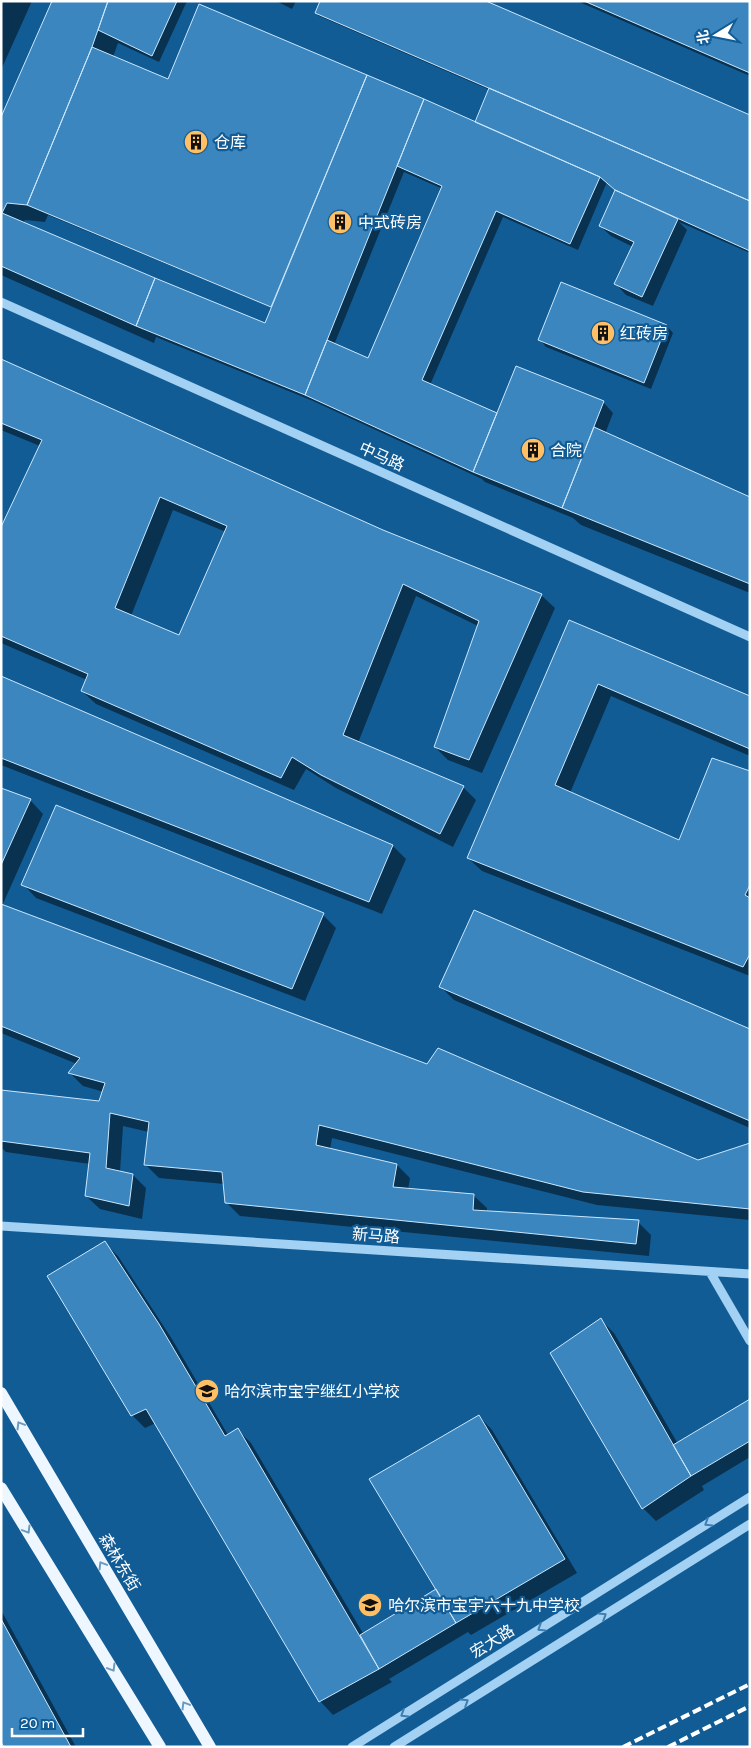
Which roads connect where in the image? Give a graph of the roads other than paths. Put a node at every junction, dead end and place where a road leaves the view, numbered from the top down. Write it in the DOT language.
graph roads {
  1 [pos="1,302"];
  2 [pos="750,636"];
  3 [pos="1,1226"];
  4 [pos="710,1272"];
  5 [pos="750,1274"];
  6 [pos="750,1341"];
  7 [pos="1,1393"];
  8 [pos="1,1488"];
  9 [pos="750,1497"];
  10 [pos="750,1524"];
  11 [pos="160,1747"];
  12 [pos="210,1747"];
  13 [pos="352,1747"];
  14 [pos="394,1747"];
  1 -- 2 [label="street, 中马路"];
  3 -- 4 [label="street, 新马路"];
  4 -- 5 [label="street, 新马路"];
  4 -- 6 [label="street"];
  12 -- 7 [label="main road, 森林东街, one-way"];
  8 -- 11 [label="main road, one-way"];
  9 -- 13 [label="street, 宏大路, one-way"];
  14 -- 10 [label="street, one-way"];
}
